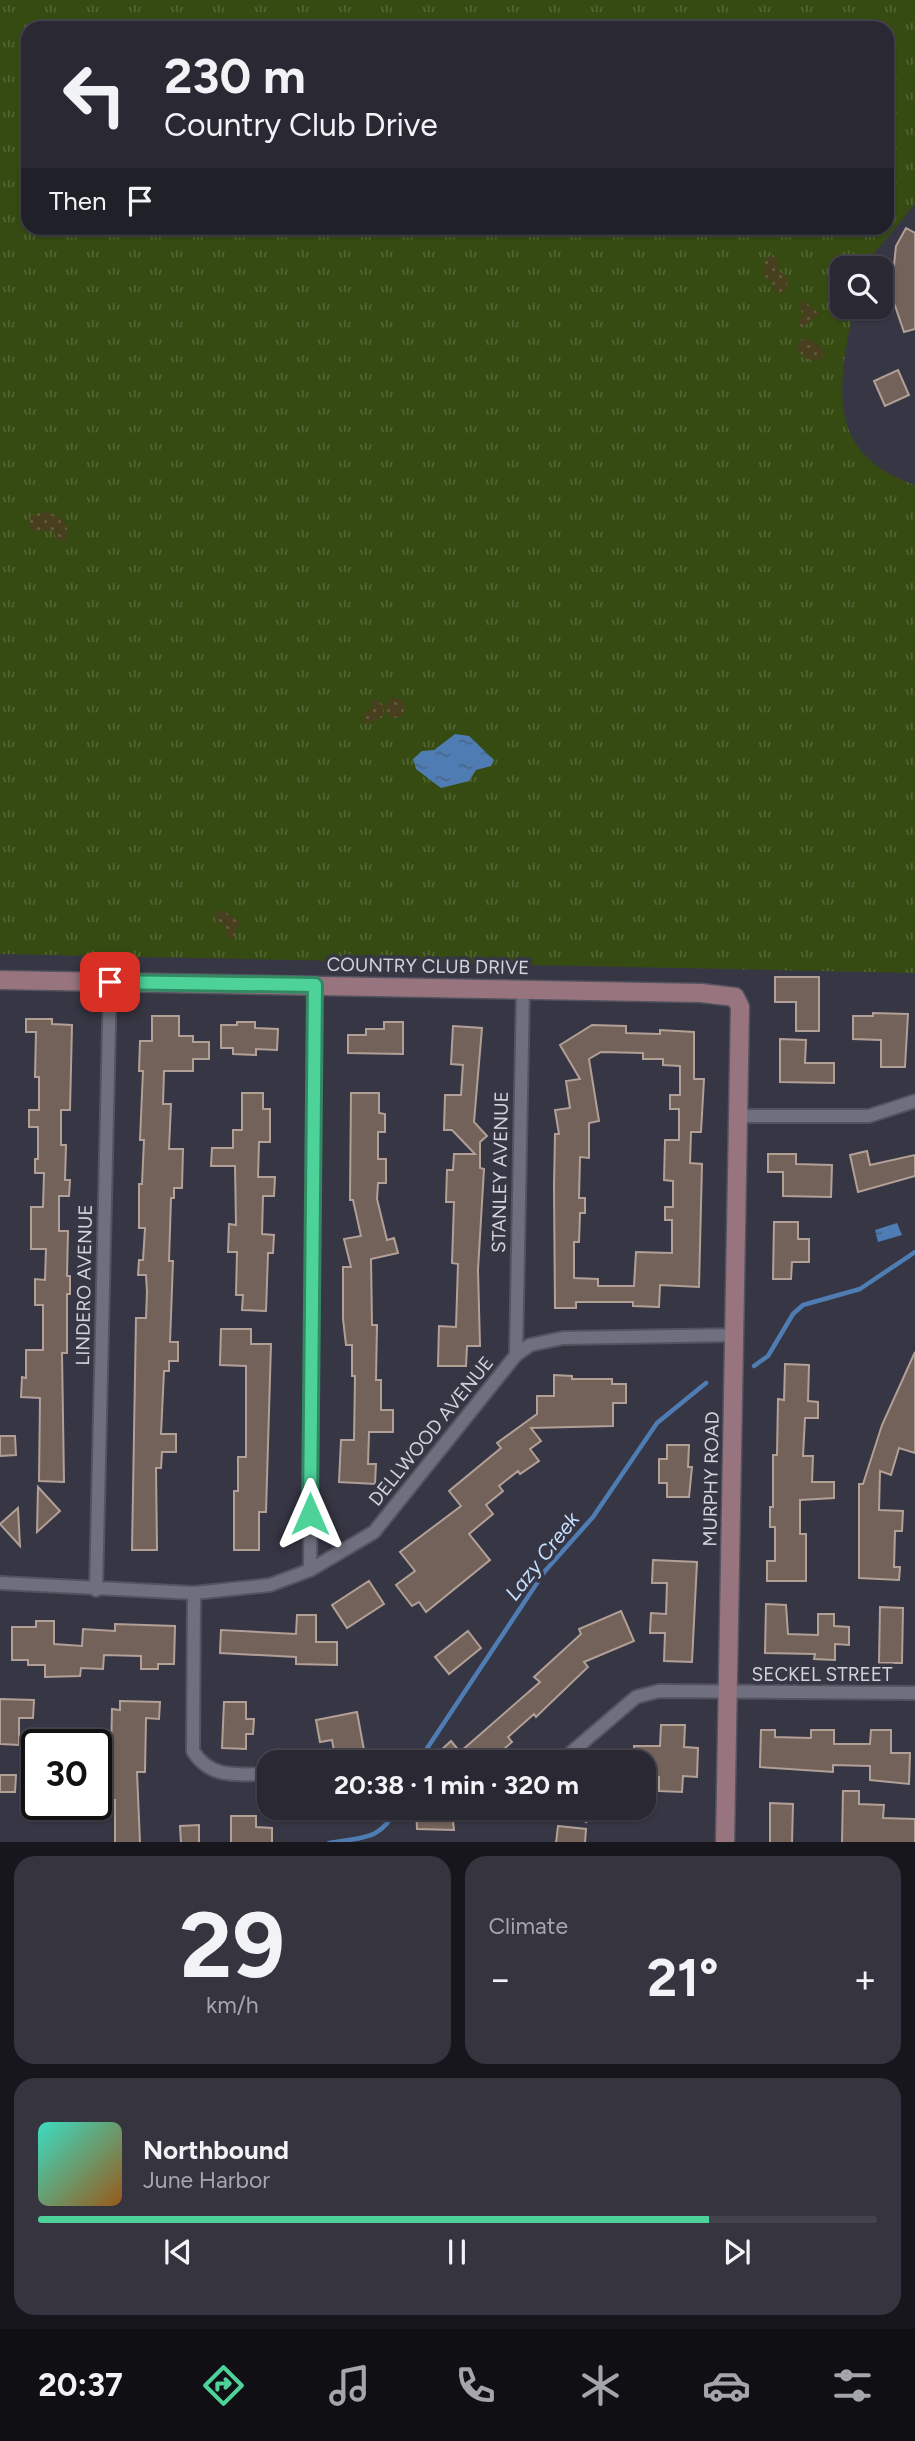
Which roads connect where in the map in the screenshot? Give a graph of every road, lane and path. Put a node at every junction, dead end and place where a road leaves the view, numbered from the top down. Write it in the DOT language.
graph roads {
  1 [pos="0,980"];
  2 [pos="110,982"];
  3 [pos="315,985"];
  4 [pos="523,989"];
  5 [pos="915,1101"];
  6 [pos="739,1116"];
  7 [pos="735,1335"];
  8 [pos="516,1355"];
  9 [pos="310,1570"];
  10 [pos="0,1583"];
  11 [pos="96,1590"];
  12 [pos="194,1593"];
  13 [pos="729,1693"];
  14 [pos="915,1693"];
  15 [pos="574,1750"];
  16 [pos="257,1774"];
  17 [pos="725,1842"];
  1 -- 2 [label="street, COUNTRY CLUB DRIVE"];
  2 -- 3 [label="street, COUNTRY CLUB DRIVE"];
  2 -- 11 [label="street, LINDERO AVENUE"];
  3 -- 4 [label="street, COUNTRY CLUB DRIVE"];
  3 -- 9 [label="street"];
  4 -- 6 [label="street, COUNTRY CLUB DRIVE"];
  4 -- 8 [label="street, STANLEY AVENUE"];
  5 -- 6 [label="street"];
  6 -- 7 [label="street, MURPHY ROAD"];
  7 -- 8 [label="street, DELLWOOD AVENUE"];
  7 -- 13 [label="street, MURPHY ROAD"];
  8 -- 9 [label="street, DELLWOOD AVENUE"];
  9 -- 12 [label="street, DELLWOOD AVENUE"];
  10 -- 11 [label="street, DELLWOOD AVENUE"];
  11 -- 12 [label="street, DELLWOOD AVENUE"];
  12 -- 16 [label="street"];
  13 -- 14 [label="street, SECKEL STREET"];
  13 -- 15 [label="street, SECKEL STREET"];
  13 -- 17 [label="street, MURPHY ROAD"];
}
